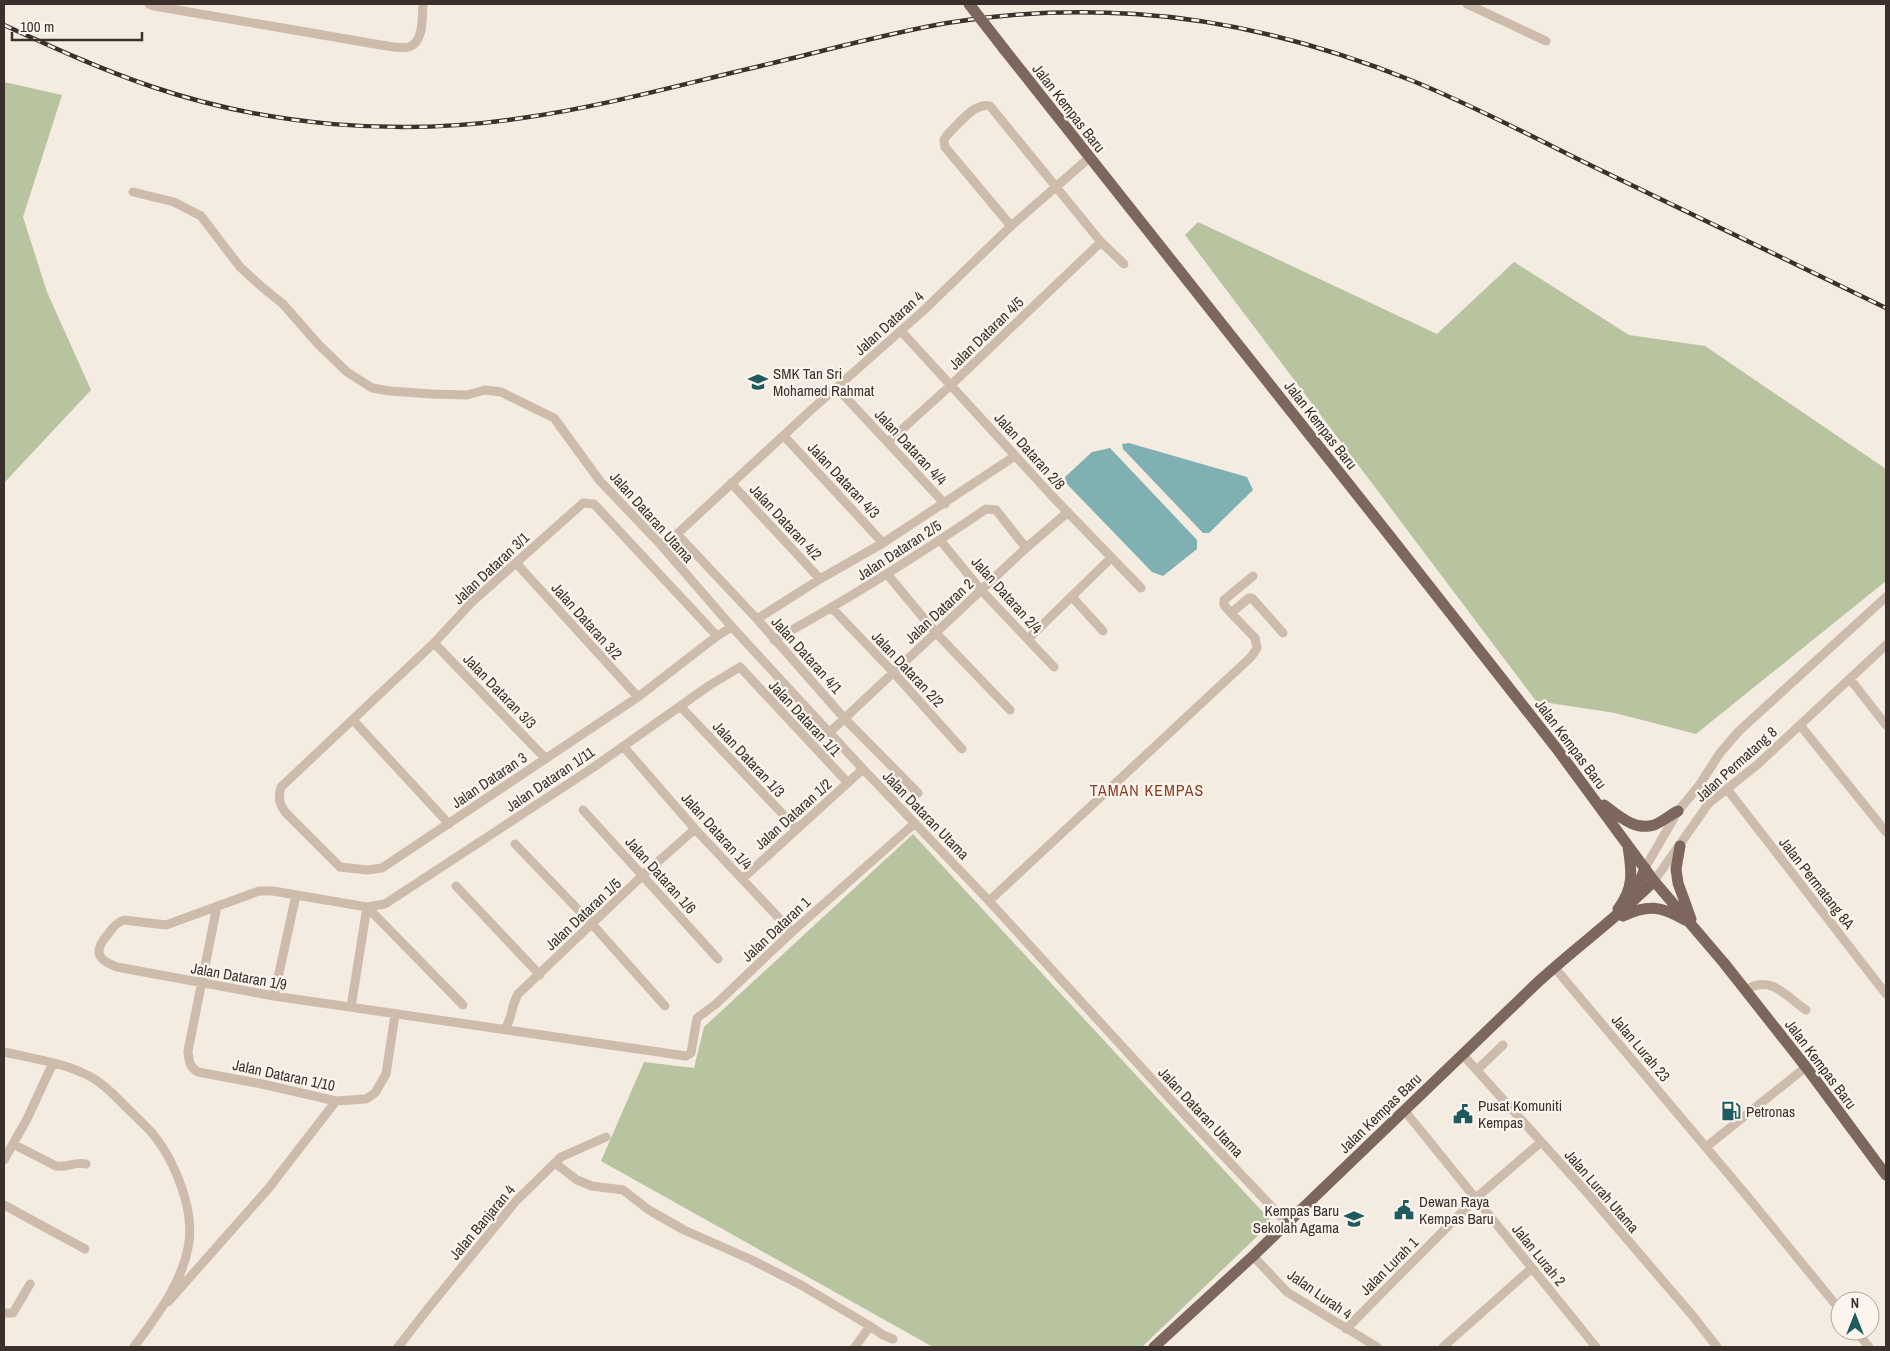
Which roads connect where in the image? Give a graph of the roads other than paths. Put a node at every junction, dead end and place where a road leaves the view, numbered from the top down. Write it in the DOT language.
graph roads {
  1 [pos="149,4"];
  2 [pos="423,4"];
  3 [pos="970,4"];
  4 [pos="1467,4"];
  5 [pos="1546,41"];
  6 [pos="1089,158"];
  7 [pos="1056,186"];
  8 [pos="133,192"];
  9 [pos="1011,226"];
  10 [pos="1101,242"];
  11 [pos="1124,264"];
  12 [pos="901,331"];
  13 [pos="951,385"];
  14 [pos="837,388"];
  15 [pos="784,436"];
  16 [pos="888,442"];
  17 [pos="1015,456"];
  18 [pos="731,483"];
  19 [pos="945,504"];
  20 [pos="1068,512"];
  21 [pos="677,534"];
  22 [pos="940,540"];
  23 [pos="883,543"];
  24 [pos="661,545"];
  25 [pos="1026,548"];
  26 [pos="1112,558"];
  27 [pos="516,563"];
  28 [pos="887,574"];
  29 [pos="1253,576"];
  30 [pos="820,579"];
  31 [pos="1141,588"];
  32 [pos="982,590"];
  33 [pos="1072,597"];
  34 [pos="1886,597"];
  35 [pos="832,608"];
  36 [pos="1231,613"];
  37 [pos="757,620"];
  38 [pos="732,627"];
  39 [pos="1103,631"];
  40 [pos="936,632"];
  41 [pos="1283,633"];
  42 [pos="717,636"];
  43 [pos="774,640"];
  44 [pos="1028,640"];
  45 [pos="434,642"];
  46 [pos="1886,645"];
  47 [pos="1054,668"];
  48 [pos="743,671"];
  49 [pos="894,673"];
  50 [pos="1850,679"];
  51 [pos="638,697"];
  52 [pos="681,707"];
  53 [pos="1010,710"];
  54 [pos="844,718"];
  55 [pos="353,720"];
  56 [pos="1800,725"];
  57 [pos="1886,725"];
  58 [pos="830,732"];
  59 [pos="623,746"];
  60 [pos="962,749"];
  61 [pos="545,758"];
  62 [pos="862,769"];
  63 [pos="848,783"];
  64 [pos="281,787"];
  65 [pos="1727,789"];
  66 [pos="918,793"];
  67 [pos="1594,798"];
  68 [pos="583,810"];
  69 [pos="1678,811"];
  70 [pos="915,823"];
  71 [pos="449,824"];
  72 [pos="695,829"];
  73 [pos="797,830"];
  74 [pos="1886,832"];
  75 [pos="1627,843"];
  76 [pos="515,844"];
  77 [pos="1680,846"];
  78 [pos="1645,868"];
  79 [pos="644,876"];
  80 [pos="742,879"];
  81 [pos="1654,881"];
  82 [pos="456,886"];
  83 [pos="296,895"];
  84 [pos="989,900"];
  85 [pos="1630,905"];
  86 [pos="216,906"];
  87 [pos="367,907"];
  88 [pos="1608,923"];
  89 [pos="592,924"];
  90 [pos="1694,926"];
  91 [pos="792,932"];
  92 [pos="718,958"];
  93 [pos="1554,967"];
  94 [pos="540,975"];
  95 [pos="201,984"];
  96 [pos="1746,990"];
  97 [pos="1886,994"];
  98 [pos="274,996"];
  99 [pos="462,1005"];
  100 [pos="665,1006"];
  101 [pos="351,1007"];
  102 [pos="1806,1010"];
  103 [pos="395,1015"];
  104 [pos="505,1029"];
  105 [pos="1503,1045"];
  106 [pos="4,1052"];
  107 [pos="1464,1055"];
  108 [pos="673,1056"];
  109 [pos="53,1063"];
  110 [pos="1806,1067"];
  111 [pos="1477,1070"];
  112 [pos="336,1100"];
  113 [pos="1404,1110"];
  114 [pos="606,1137"];
  115 [pos="1542,1142"];
  116 [pos="13,1144"];
  117 [pos="1706,1147"];
  118 [pos="4,1160"];
  119 [pos="555,1163"];
  120 [pos="86,1164"];
  121 [pos="1886,1175"];
  122 [pos="1476,1198"];
  123 [pos="4,1205"];
  124 [pos="1287,1223"];
  125 [pos="85,1249"];
  126 [pos="1253,1256"];
  127 [pos="1532,1268"];
  128 [pos="30,1284"];
  129 [pos="1830,1298"];
  130 [pos="160,1311"];
  131 [pos="4,1313"];
  132 [pos="870,1326"];
  133 [pos="1346,1329"];
  134 [pos="893,1339"];
  135 [pos="134,1347"];
  136 [pos="398,1347"];
  137 [pos="855,1347"];
  138 [pos="1154,1347"];
  139 [pos="1377,1347"];
  140 [pos="1443,1347"];
  141 [pos="1596,1347"];
  142 [pos="1718,1347"];
  1 -- 2 [label="street"];
  3 -- 6 [label="main road, Jalan Kempas Baru, bridge"];
  4 -- 5 [label="street"];
  6 -- 7 [label="street, Jalan Dataran 4"];
  6 -- 67 [label="main road, Jalan Kempas Baru"];
  7 -- 9 [label="street, Jalan Dataran 4"];
  7 -- 9 [label="street"];
  7 -- 10 [label="street"];
  8 -- 24 [label="street, Jalan Dataran Utama"];
  9 -- 12 [label="street, Jalan Dataran 4"];
  10 -- 11 [label="street"];
  10 -- 13 [label="street, Jalan Dataran 4/5"];
  12 -- 13 [label="street, Jalan Dataran 2/8"];
  12 -- 14 [label="street, Jalan Dataran 4"];
  13 -- 16 [label="street, Jalan Dataran 4/5"];
  13 -- 17 [label="street, Jalan Dataran 2/8"];
  14 -- 15 [label="street, Jalan Dataran 4"];
  14 -- 16 [label="street, Jalan Dataran 4/4"];
  15 -- 18 [label="street, Jalan Dataran 4"];
  15 -- 23 [label="street, Jalan Dataran 4/3"];
  16 -- 19 [label="street, Jalan Dataran 4/4"];
  17 -- 19 [label="street"];
  17 -- 20 [label="street, Jalan Dataran 2/8"];
  18 -- 21 [label="street, Jalan Dataran 4"];
  18 -- 30 [label="street, Jalan Dataran 4/2"];
  19 -- 23 [label="street"];
  20 -- 25 [label="street, Jalan Dataran 2"];
  20 -- 26 [label="street, Jalan Dataran 2/8"];
  21 -- 24 [label="street, Jalan Dataran 4"];
  21 -- 37 [label="street, Jalan Dataran 4/1"];
  22 -- 25 [label="street, Jalan Dataran 2/5"];
  22 -- 28 [label="street, Jalan Dataran 2/5"];
  22 -- 32 [label="street, Jalan Dataran 2/4"];
  23 -- 30 [label="street"];
  24 -- 38 [label="street, Jalan Dataran Utama"];
  25 -- 32 [label="street, Jalan Dataran 2"];
  26 -- 31 [label="street, Jalan Dataran 2/8"];
  26 -- 33 [label="street"];
  27 -- 42 [label="street, Jalan Dataran 3/1"];
  27 -- 45 [label="street, Jalan Dataran 3/1"];
  27 -- 51 [label="street, Jalan Dataran 3/2"];
  28 -- 35 [label="street, Jalan Dataran 2/5"];
  28 -- 40 [label="street"];
  29 -- 36 [label="street"];
  30 -- 37 [label="street"];
  32 -- 40 [label="street, Jalan Dataran 2"];
  32 -- 44 [label="street, Jalan Dataran 2/4"];
  33 -- 39 [label="street"];
  33 -- 44 [label="street"];
  34 -- 69 [label="street"];
  35 -- 43 [label="street, Jalan Dataran 2/5"];
  35 -- 49 [label="street, Jalan Dataran 2/2"];
  36 -- 41 [label="street"];
  36 -- 84 [label="street"];
  37 -- 43 [label="street, Jalan Dataran 4/1"];
  38 -- 42 [label="street, Jalan Dataran 3"];
  38 -- 58 [label="street, Jalan Dataran Utama"];
  40 -- 49 [label="street, Jalan Dataran 2"];
  40 -- 53 [label="street"];
  42 -- 51 [label="street, Jalan Dataran 3"];
  43 -- 54 [label="street, Jalan Dataran 4/1"];
  44 -- 47 [label="street, Jalan Dataran 2/4"];
  45 -- 55 [label="street, Jalan Dataran 3/1"];
  45 -- 61 [label="street, Jalan Dataran 3/3"];
  46 -- 50 [label="street, Jalan Permatang 8"];
  48 -- 52 [label="street, Jalan Dataran 1/11"];
  48 -- 63 [label="street, Jalan Dataran 1/1"];
  49 -- 54 [label="street, Jalan Dataran 2"];
  49 -- 60 [label="street, Jalan Dataran 2/2"];
  50 -- 56 [label="street, Jalan Permatang 8"];
  50 -- 57 [label="street"];
  51 -- 61 [label="street, Jalan Dataran 3"];
  52 -- 59 [label="street, Jalan Dataran 1/11"];
  52 -- 73 [label="street, Jalan Dataran 1/3"];
  54 -- 58 [label="street, Jalan Dataran 2"];
  54 -- 66 [label="street, Jalan Dataran 4/1"];
  55 -- 64 [label="street, Jalan Dataran 3/1"];
  55 -- 71 [label="street"];
  56 -- 65 [label="street, Jalan Permatang 8"];
  56 -- 74 [label="street"];
  58 -- 62 [label="street, Jalan Dataran Utama"];
  59 -- 72 [label="street, Jalan Dataran 1/4"];
  59 -- 87 [label="street, Jalan Dataran 1/11"];
  61 -- 71 [label="street, Jalan Dataran 3"];
  62 -- 63 [label="street, Jalan Dataran 1/2"];
  62 -- 70 [label="street, Jalan Dataran Utama"];
  63 -- 73 [label="street, Jalan Dataran 1/2"];
  64 -- 71 [label="street, Jalan Dataran 3"];
  65 -- 77 [label="street, Jalan Permatang 8"];
  65 -- 97 [label="street, Jalan Permatang 8A"];
  67 -- 69 [label="main road"];
  67 -- 75 [label="main road, Jalan Kempas Baru"];
  68 -- 79 [label="street, Jalan Dataran 1/6"];
  69 -- 78 [label="street"];
  70 -- 84 [label="street, Jalan Dataran Utama"];
  70 -- 91 [label="street, Jalan Dataran 1"];
  72 -- 79 [label="street, Jalan Dataran 1/5"];
  72 -- 80 [label="street, Jalan Dataran 1/4"];
  73 -- 80 [label="street, Jalan Dataran 1/2"];
  75 -- 78 [label="main road, Jalan Kempas Baru"];
  75 -- 88 [label="main road"];
  76 -- 89 [label="street"];
  77 -- 81 [label="street, Jalan Permatang 8"];
  77 -- 90 [label="main road"];
  78 -- 81 [label="main road, Jalan Kempas Baru"];
  78 -- 85 [label="main road, Jalan Kempas Baru"];
  79 -- 89 [label="street, Jalan Dataran 1/5"];
  79 -- 92 [label="street, Jalan Dataran 1/6"];
  80 -- 91 [label="street, Jalan Dataran 1/4"];
  81 -- 85 [label="main road, Jalan Kempas Baru"];
  81 -- 90 [label="main road, Jalan Kempas Baru"];
  82 -- 94 [label="street"];
  83 -- 86 [label="street, Jalan Dataran 1/9"];
  83 -- 87 [label="street, Jalan Dataran 1/9"];
  83 -- 98 [label="street"];
  84 -- 124 [label="street, Jalan Dataran Utama"];
  85 -- 88 [label="main road, Jalan Kempas Baru"];
  86 -- 95 [label="street"];
  86 -- 95 [label="street, Jalan Dataran 1/9"];
  87 -- 99 [label="street"];
  87 -- 101 [label="street"];
  88 -- 90 [label="main road"];
  88 -- 93 [label="main road, Jalan Kempas Baru"];
  89 -- 94 [label="street, Jalan Dataran 1/5"];
  89 -- 100 [label="street"];
  90 -- 96 [label="main road, Jalan Kempas Baru"];
  91 -- 108 [label="street, Jalan Dataran 1"];
  93 -- 107 [label="main road, Jalan Kempas Baru"];
  93 -- 117 [label="street, Jalan Lurah 23"];
  94 -- 104 [label="street, Jalan Dataran 1/5"];
  95 -- 98 [label="street, Jalan Dataran 1/9"];
  95 -- 112 [label="street, Jalan Dataran 1/10"];
  96 -- 102 [label="street"];
  96 -- 110 [label="main road, Jalan Kempas Baru"];
  98 -- 101 [label="street, Jalan Dataran 1/9"];
  101 -- 103 [label="street, Jalan Dataran 1/9"];
  103 -- 104 [label="street, Jalan Dataran 1/9"];
  103 -- 112 [label="street, Jalan Dataran 1/10"];
  104 -- 108 [label="street, Jalan Dataran 1/9"];
  105 -- 111 [label="street"];
  106 -- 109 [label="street"];
  107 -- 111 [label="street, Jalan Lurah Utama"];
  107 -- 113 [label="main road, Jalan Kempas Baru"];
  109 -- 116 [label="street"];
  109 -- 130 [label="street"];
  110 -- 117 [label="street"];
  110 -- 121 [label="main road, Jalan Kempas Baru"];
  111 -- 115 [label="street, Jalan Lurah Utama"];
  112 -- 130 [label="street"];
  113 -- 122 [label="street, Jalan Lurah 2"];
  113 -- 124 [label="main road, Jalan Kempas Baru"];
  114 -- 119 [label="street, Jalan Banjaran 4"];
  115 -- 122 [label="street, Jalan Lurah 1"];
  115 -- 142 [label="street, Jalan Lurah Utama"];
  116 -- 118 [label="street"];
  116 -- 120 [label="street"];
  117 -- 129 [label="street, Jalan Lurah 23"];
  119 -- 132 [label="street"];
  119 -- 136 [label="street, Jalan Banjaran 4"];
  122 -- 127 [label="street, Jalan Lurah 2"];
  122 -- 133 [label="street, Jalan Lurah 1"];
  123 -- 125 [label="street"];
  124 -- 126 [label="main road, Jalan Kempas Baru"];
  126 -- 133 [label="street, Jalan Lurah 4"];
  126 -- 138 [label="main road, Jalan Kempas Baru"];
  127 -- 140 [label="street"];
  127 -- 141 [label="street, Jalan Lurah 2"];
  128 -- 131 [label="street"];
  130 -- 135 [label="street"];
  132 -- 134 [label="street"];
  132 -- 137 [label="street"];
  133 -- 139 [label="street, Jalan Lurah 4"];
}
